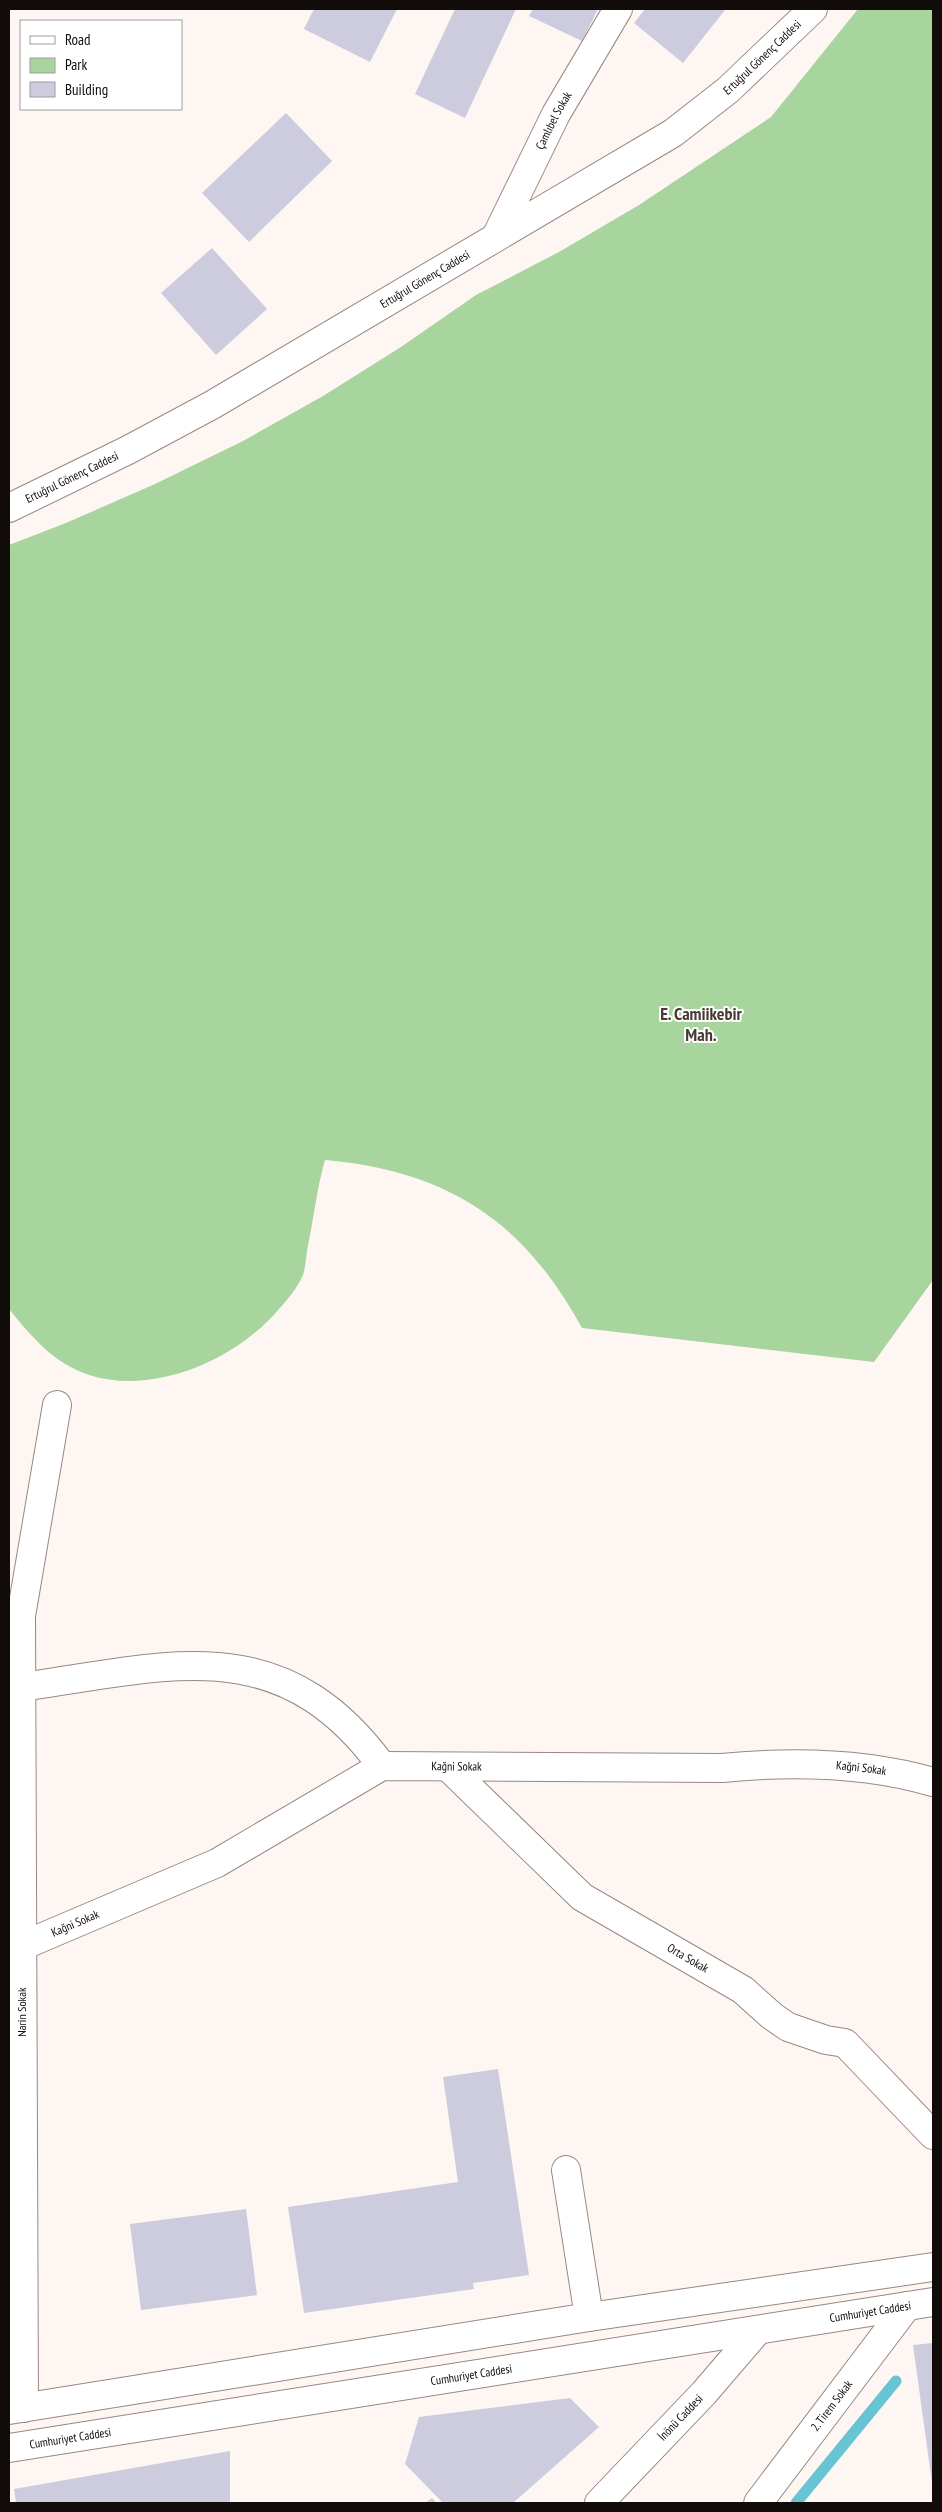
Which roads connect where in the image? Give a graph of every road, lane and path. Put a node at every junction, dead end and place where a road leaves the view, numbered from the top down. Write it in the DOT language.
graph roads {
  1 [pos="618,9"];
  2 [pos="813,9"];
  3 [pos="496,237"];
  4 [pos="9,508"];
  5 [pos="57,1405"];
  6 [pos="15,1619"];
  7 [pos="21,1687"];
  8 [pos="382,1766"];
  9 [pos="448,1767"];
  10 [pos="933,1782"];
  11 [pos="15,1945"];
  12 [pos="933,2134"];
  13 [pos="566,2170"];
  14 [pos="933,2267"];
  15 [pos="933,2302"];
  16 [pos="906,2306"];
  17 [pos="589,2317"];
  18 [pos="758,2330"];
  19 [pos="16,2409"];
  20 [pos="9,2448"];
  21 [pos="599,2503"];
  22 [pos="758,2503"];
  1 -- 3 [label="street, Çamlıbel Sokak"];
  2 -- 3 [label="street, Ertuğrul Gönenç Caddesi"];
  3 -- 4 [label="street, Ertuğrul Gönenç Caddesi"];
  5 -- 6 [label="street, Narin Sokak"];
  6 -- 7 [label="street, Narin Sokak"];
  7 -- 8 [label="street"];
  7 -- 11 [label="street, Narin Sokak"];
  8 -- 9 [label="street, Kağni Sokak"];
  8 -- 11 [label="street, Kağni Sokak"];
  9 -- 10 [label="street, Kağni Sokak"];
  9 -- 12 [label="street, Orta Sokak"];
  11 -- 19 [label="street, Narin Sokak"];
  13 -- 17 [label="street"];
  14 -- 17 [label="street"];
  15 -- 16 [label="street, Cumhuriyet Caddesi"];
  16 -- 18 [label="street, Cumhuriyet Caddesi"];
  16 -- 22 [label="street, 2. Tirem Sokak"];
  17 -- 19 [label="street"];
  18 -- 20 [label="street, Cumhuriyet Caddesi"];
  18 -- 21 [label="street, İnönü Caddesi"];
}
